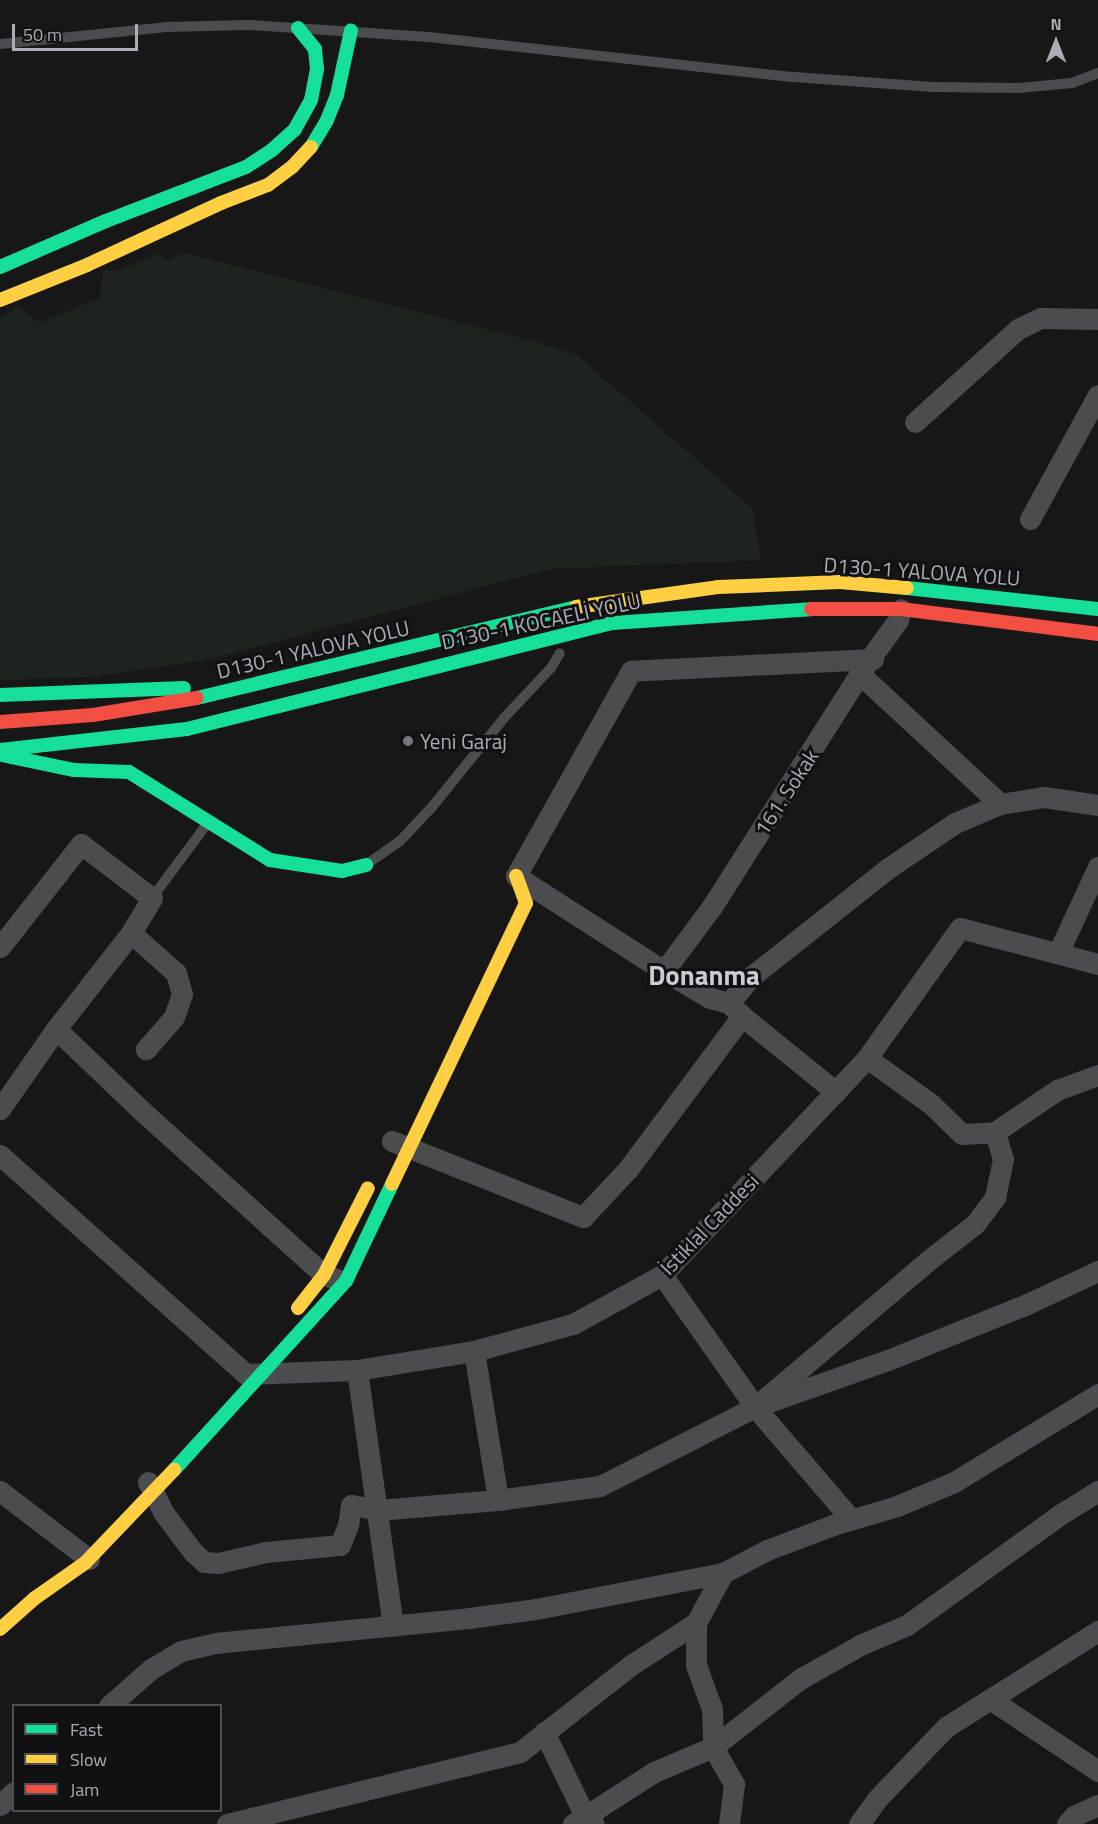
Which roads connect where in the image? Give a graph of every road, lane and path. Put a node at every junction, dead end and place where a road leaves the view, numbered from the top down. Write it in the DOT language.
graph roads {
  1 [pos="298,28"];
  2 [pos="351,30"];
  3 [pos="0,44"];
  4 [pos="1098,73"];
  5 [pos="72,236"];
  6 [pos="87,265"];
  7 [pos="0,267"];
  8 [pos="0,300"];
  9 [pos="1098,319"];
  10 [pos="1098,395"];
  11 [pos="915,422"];
  12 [pos="1030,519"];
  13 [pos="901,609"];
  14 [pos="1098,609"];
  15 [pos="1098,634"];
  16 [pos="560,653"];
  17 [pos="867,667"];
  18 [pos="264,684"];
  19 [pos="0,695"];
  20 [pos="0,722"];
  21 [pos="0,750"];
  22 [pos="0,754"];
  23 [pos="1000,804"];
  24 [pos="1098,805"];
  25 [pos="209,821"];
  26 [pos="366,865"];
  27 [pos="1098,867"];
  28 [pos="516,876"];
  29 [pos="152,898"];
  30 [pos="131,933"];
  31 [pos="0,947"];
  32 [pos="1058,953"];
  33 [pos="1098,964"];
  34 [pos="664,971"];
  35 [pos="736,1009"];
  36 [pos="56,1029"];
  37 [pos="146,1048"];
  38 [pos="867,1058"];
  39 [pos="1098,1075"];
  40 [pos="421,1090"];
  41 [pos="836,1092"];
  42 [pos="0,1109"];
  43 [pos="995,1132"];
  44 [pos="396,1143"];
  45 [pos="0,1155"];
  46 [pos="376,1172"];
  47 [pos="1098,1271"];
  48 [pos="324,1275"];
  49 [pos="662,1275"];
  50 [pos="346,1281"];
  51 [pos="289,1320"];
  52 [pos="274,1338"];
  53 [pos="474,1351"];
  54 [pos="357,1370"];
  55 [pos="254,1373"];
  56 [pos="1098,1394"];
  57 [pos="755,1407"];
  58 [pos="151,1488"];
  59 [pos="0,1491"];
  60 [pos="1098,1491"];
  61 [pos="498,1500"];
  62 [pos="378,1510"];
  63 [pos="851,1519"];
  64 [pos="85,1555"];
  65 [pos="723,1573"];
  66 [pos="0,1616"];
  67 [pos="696,1623"];
  68 [pos="393,1625"];
  69 [pos="0,1629"];
  70 [pos="1098,1631"];
  71 [pos="990,1699"];
  72 [pos="111,1704"];
  73 [pos="544,1732"];
  74 [pos="713,1746"];
  75 [pos="1098,1771"];
  76 [pos="12,1794"];
  77 [pos="0,1805"];
  78 [pos="1098,1805"];
  79 [pos="1098,1817"];
  80 [pos="1071,1820"];
  81 [pos="584,1821"];
  82 [pos="227,1824"];
  83 [pos="729,1824"];
  84 [pos="859,1824"];
  1 -- 2 [label="lane"];
  1 -- 3 [label="lane"];
  1 -- 5 [label="main road"];
  2 -- 4 [label="lane"];
  2 -- 6 [label="main road"];
  5 -- 6 [label="main road"];
  5 -- 7 [label="main road"];
  6 -- 8 [label="main road"];
  9 -- 11 [label="street"];
  10 -- 12 [label="street"];
  13 -- 15 [label="main road, D130-1 KOCAELİ YOLU"];
  13 -- 17 [label="street, 161. Sokak"];
  13 -- 21 [label="main road, D130-1 KOCAELİ YOLU"];
  14 -- 18 [label="main road, D130-1 YALOVA YOLU"];
  16 -- 26 [label="lane"];
  17 -- 23 [label="street"];
  17 -- 28 [label="street"];
  17 -- 34 [label="street, 161. Sokak"];
  18 -- 19 [label="main road"];
  18 -- 20 [label="main road, D130-1 YALOVA YOLU"];
  22 -- 25 [label="main road"];
  23 -- 24 [label="street"];
  23 -- 35 [label="street"];
  25 -- 26 [label="main road"];
  25 -- 29 [label="lane"];
  27 -- 32 [label="street"];
  28 -- 34 [label="street"];
  28 -- 40 [label="main road"];
  28 -- 44 [label="main road"];
  29 -- 30 [label="street"];
  29 -- 31 [label="street"];
  30 -- 36 [label="street"];
  30 -- 37 [label="street"];
  32 -- 33 [label="street"];
  32 -- 38 [label="street, İstiklal Caddesi"];
  34 -- 35 [label="street"];
  35 -- 41 [label="street"];
  35 -- 44 [label="street"];
  36 -- 42 [label="street"];
  36 -- 48 [label="street"];
  38 -- 41 [label="street, İstiklal Caddesi"];
  38 -- 43 [label="street"];
  39 -- 43 [label="street"];
  41 -- 49 [label="street, İstiklal Caddesi"];
  43 -- 57 [label="street"];
  44 -- 50 [label="main road"];
  45 -- 55 [label="street"];
  46 -- 48 [label="main road"];
  47 -- 57 [label="street"];
  48 -- 50 [label="street"];
  48 -- 51 [label="main road"];
  49 -- 53 [label="street, İstiklal Caddesi"];
  49 -- 57 [label="street"];
  50 -- 55 [label="main road"];
  52 -- 55 [label="main road"];
  53 -- 54 [label="street, İstiklal Caddesi"];
  53 -- 61 [label="street"];
  54 -- 55 [label="street, İstiklal Caddesi"];
  54 -- 62 [label="street"];
  55 -- 58 [label="main road"];
  56 -- 63 [label="street"];
  57 -- 61 [label="street"];
  57 -- 63 [label="street"];
  58 -- 62 [label="street"];
  58 -- 64 [label="main road"];
  59 -- 64 [label="street"];
  60 -- 74 [label="street"];
  61 -- 62 [label="street"];
  62 -- 68 [label="street"];
  63 -- 65 [label="street"];
  64 -- 66 [label="main road"];
  64 -- 69 [label="main road"];
  65 -- 67 [label="street"];
  65 -- 68 [label="street"];
  67 -- 73 [label="street"];
  67 -- 74 [label="street"];
  68 -- 72 [label="street"];
  70 -- 71 [label="street"];
  71 -- 75 [label="street"];
  71 -- 84 [label="street"];
  73 -- 81 [label="street"];
  73 -- 82 [label="street"];
  74 -- 81 [label="street"];
  74 -- 83 [label="street"];
  76 -- 77 [label="street"];
  78 -- 80 [label="street"];
  79 -- 80 [label="street"];
}
